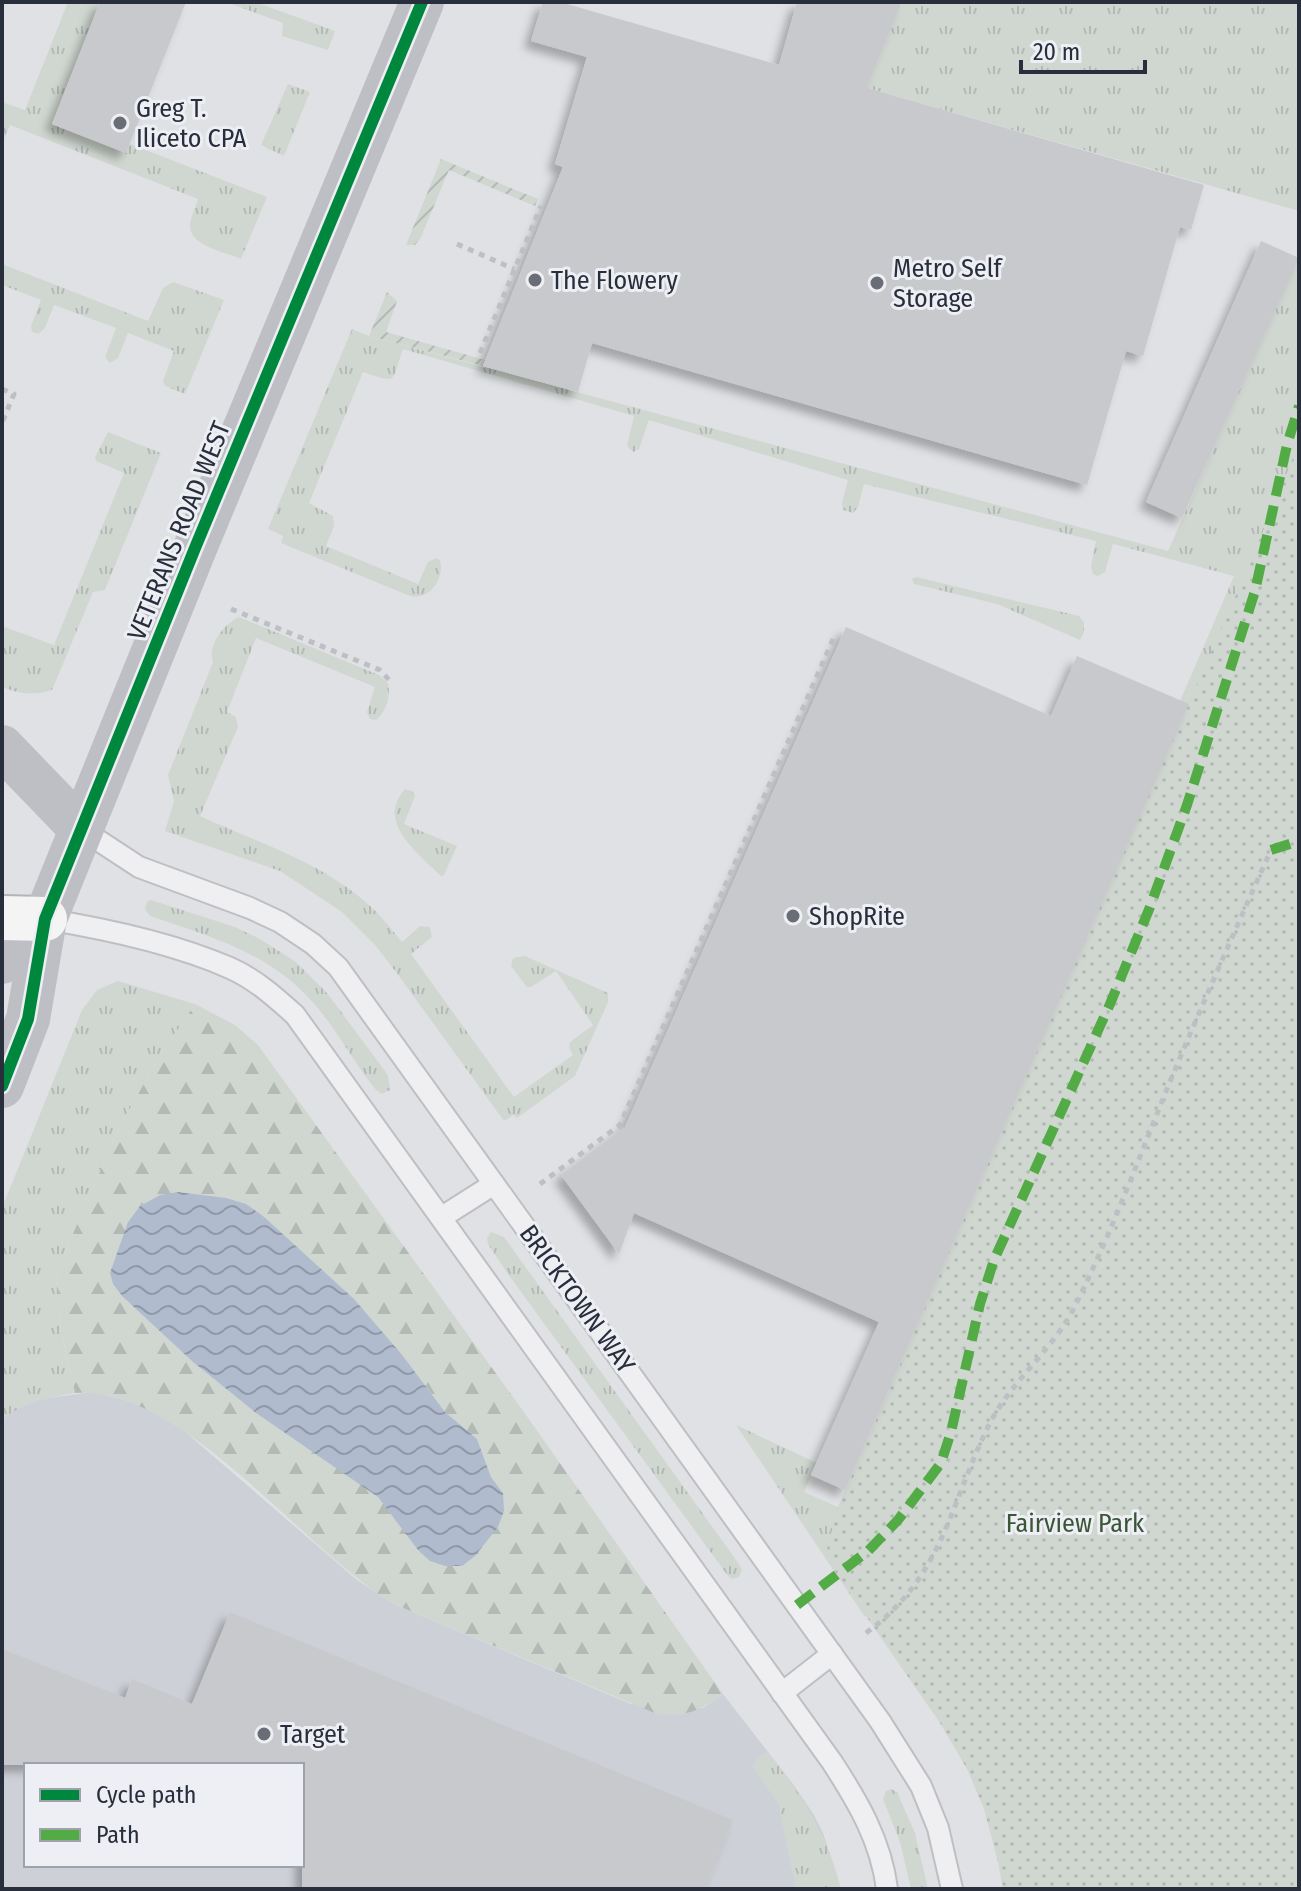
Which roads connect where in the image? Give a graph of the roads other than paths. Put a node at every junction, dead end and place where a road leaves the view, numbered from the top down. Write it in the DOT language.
graph roads {
  1 [pos="422,2"];
  2 [pos="2,747"];
  3 [pos="81,829"];
  4 [pos="2,918"];
  5 [pos="45,919"];
  6 [pos="2,962"];
  7 [pos="2,1086"];
  8 [pos="494,1184"];
  9 [pos="442,1217"];
  10 [pos="832,1654"];
  11 [pos="782,1693"];
  12 [pos="887,1889"];
  13 [pos="952,1889"];
  1 -- 3 [label="street, VETERANS ROAD WEST"];
  2 -- 3 [label="street"];
  3 -- 5 [label="street, VETERANS ROAD WEST"];
  3 -- 8 [label="lane, BRICKTOWN WAY"];
  4 -- 5 [label="highway"];
  5 -- 6 [label="street, VETERANS ROAD WEST"];
  5 -- 7 [label="street, VETERANS ROAD WEST"];
  5 -- 9 [label="lane"];
  8 -- 9 [label="lane"];
  8 -- 10 [label="lane, BRICKTOWN WAY"];
  9 -- 11 [label="lane"];
  10 -- 11 [label="lane"];
  10 -- 13 [label="lane, BRICKTOWN WAY"];
  11 -- 12 [label="lane"];
}
